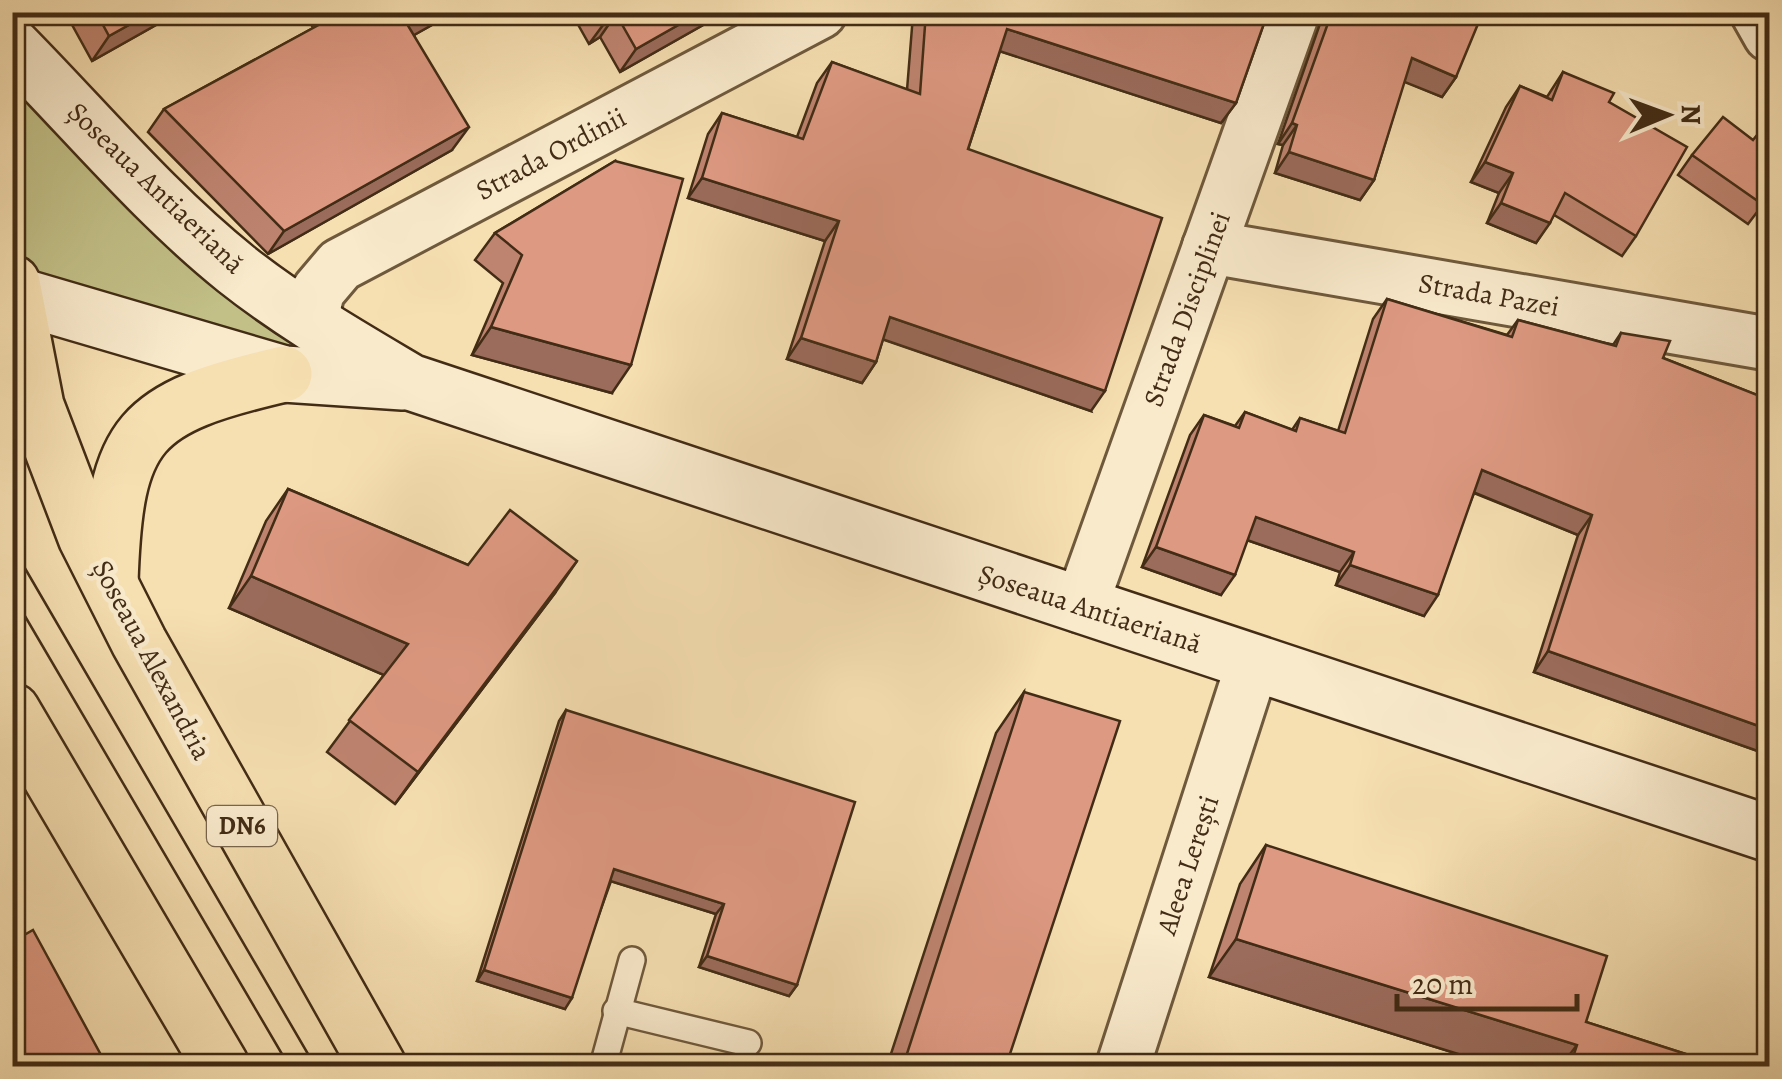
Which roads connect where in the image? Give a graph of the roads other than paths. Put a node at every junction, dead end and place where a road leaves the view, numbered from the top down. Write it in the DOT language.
graph roads {
  1 [pos="820,12"];
  2 [pos="1293,12"];
  3 [pos="1756,12"];
  4 [pos="1770,35"];
  5 [pos="12,46"];
  6 [pos="1210,247"];
  7 [pos="13,290"];
  8 [pos="310,322"];
  9 [pos="1770,344"];
  10 [pos="284,374"];
  11 [pos="410,382"];
  12 [pos="110,584"];
  13 [pos="1081,606"];
  14 [pos="1253,663"];
  15 [pos="12,710"];
  16 [pos="1770,834"];
  17 [pos="632,960"];
  18 [pos="616,1010"];
  19 [pos="748,1043"];
  20 [pos="221,1066"];
  21 [pos="378,1066"];
  22 [pos="602,1066"];
  23 [pos="1123,1066"];
  1 -- 8 [label="street, Strada Ordinii"];
  2 -- 6 [label="street, Strada Disciplinei"];
  3 -- 4 [label="street"];
  5 -- 8 [label="main road, Șoseaua Antiaeriană"];
  6 -- 9 [label="street, Strada Pazei"];
  6 -- 13 [label="street, Strada Disciplinei"];
  7 -- 10 [label="main road, Șoseaua Antiaeriană"];
  7 -- 12 [label="main road, Șoseaua Alexandria / DN6"];
  8 -- 11 [label="main road, Șoseaua Antiaeriană"];
  10 -- 11 [label="main road, Șoseaua Antiaeriană"];
  10 -- 12 [label="main road"];
  11 -- 13 [label="main road, Șoseaua Antiaeriană"];
  12 -- 21 [label="main road, Șoseaua Alexandria / DN6"];
  13 -- 14 [label="main road, Șoseaua Antiaeriană"];
  14 -- 16 [label="main road, Șoseaua Antiaeriană"];
  14 -- 23 [label="street, Aleea Lerești"];
  15 -- 20 [label="main road"];
  17 -- 18 [label="lane"];
  18 -- 19 [label="lane"];
  18 -- 22 [label="lane"];
}
